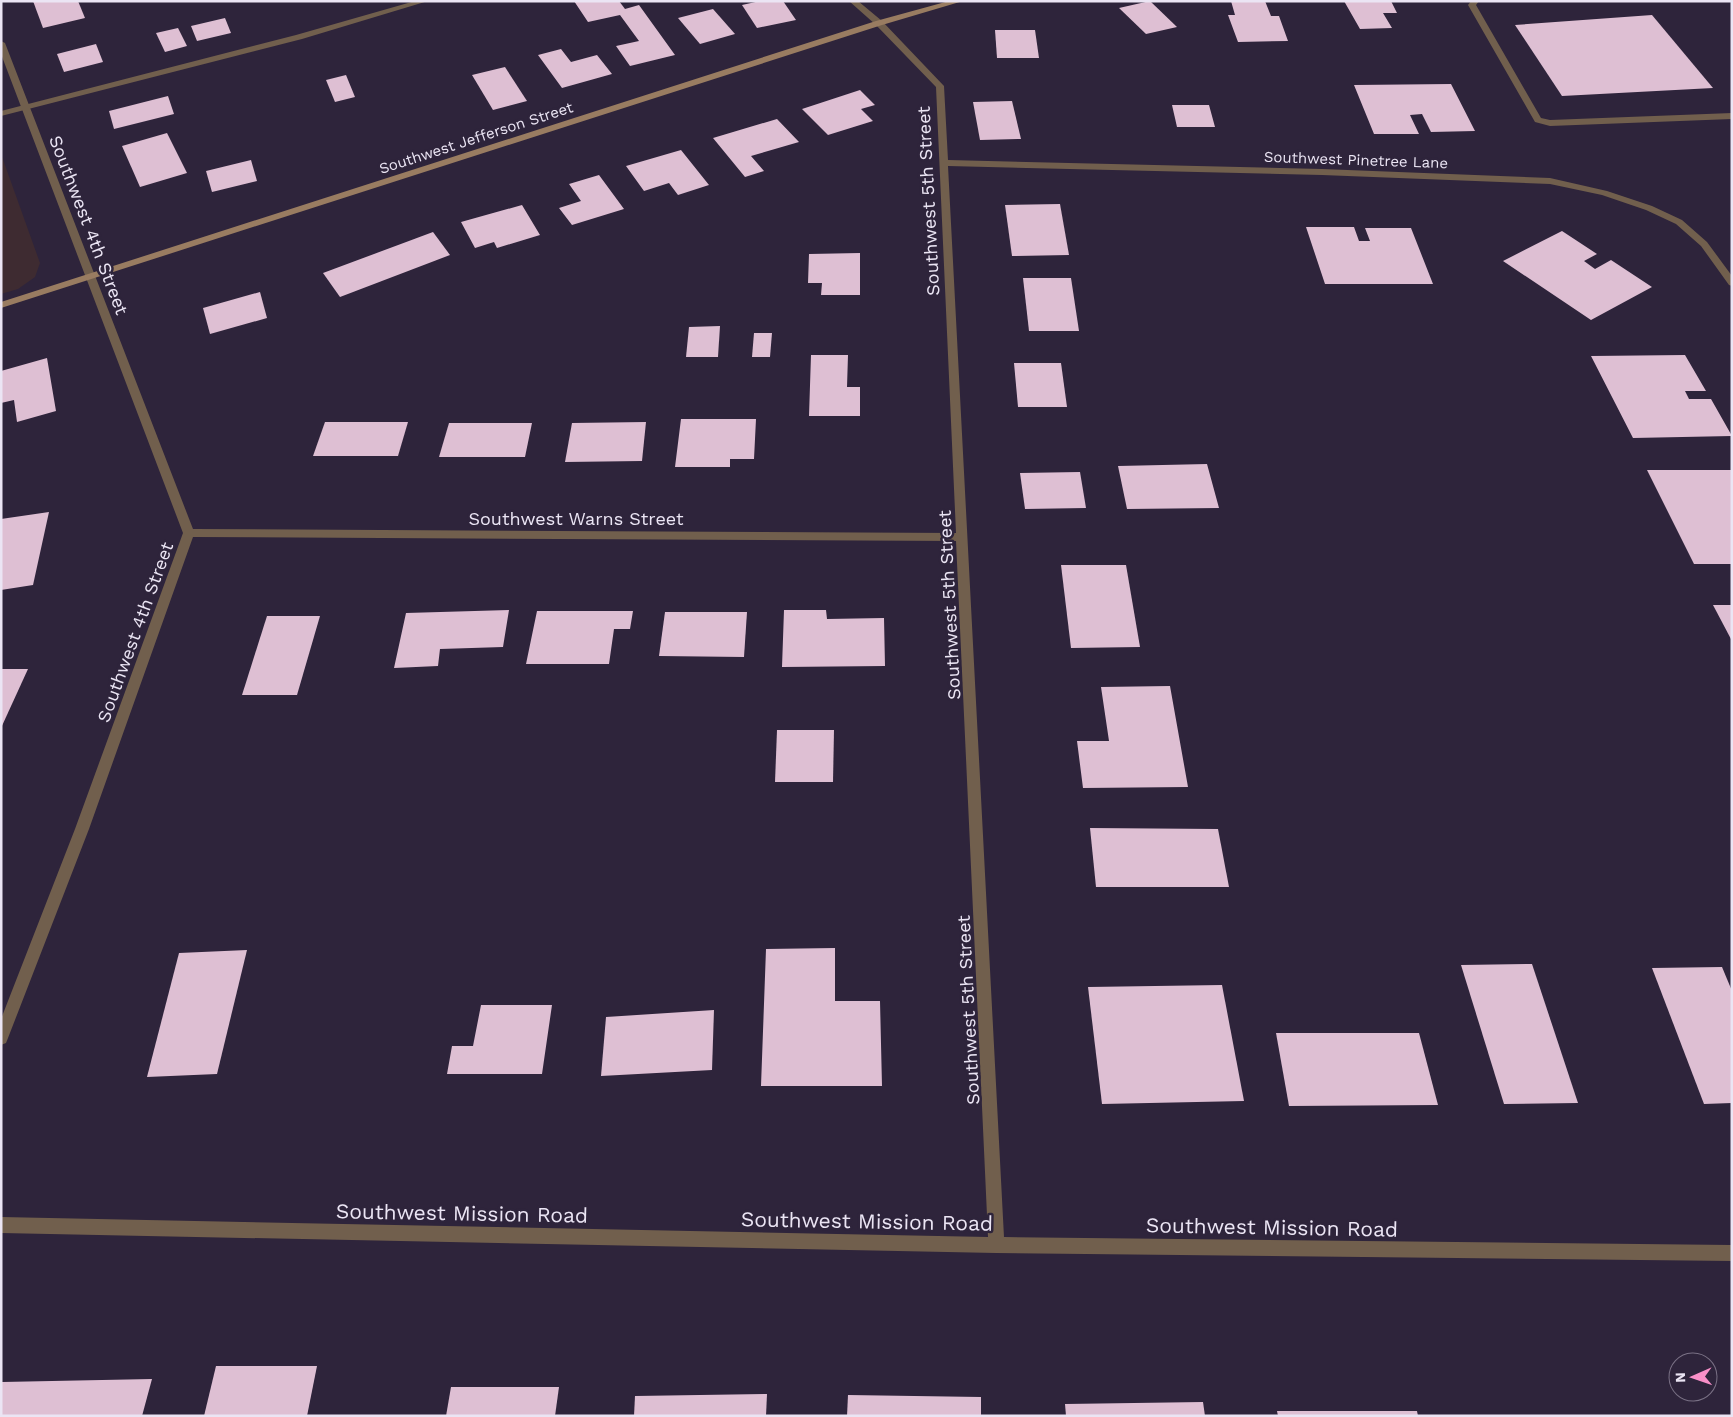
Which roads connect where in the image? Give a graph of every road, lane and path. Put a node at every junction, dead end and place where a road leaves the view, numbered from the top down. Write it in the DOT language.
graph roads {
  1 [pos="424,1"];
  2 [pos="853,1"];
  3 [pos="959,1"];
  4 [pos="1475,1"];
  5 [pos="880,23"];
  6 [pos="1,43"];
  7 [pos="26,108"];
  8 [pos="1,114"];
  9 [pos="1732,116"];
  10 [pos="943,163"];
  11 [pos="90,276"];
  12 [pos="1732,283"];
  13 [pos="1,305"];
  14 [pos="189,533"];
  15 [pos="963,538"];
  16 [pos="1,1038"];
  17 [pos="1,1225"];
  18 [pos="996,1245"];
  19 [pos="1732,1253"];
  1 -- 7 [label="street"];
  2 -- 5 [label="street, Southwest 5th Street"];
  3 -- 5 [label="main road, Southwest Jefferson Street"];
  4 -- 9 [label="street"];
  5 -- 10 [label="street, Southwest 5th Street"];
  5 -- 11 [label="main road, Southwest Jefferson Street"];
  6 -- 7 [label="street, Southwest 4th Street"];
  7 -- 8 [label="street"];
  7 -- 11 [label="street, Southwest 4th Street"];
  10 -- 12 [label="street, Southwest Pinetree Lane"];
  10 -- 15 [label="street, Southwest 5th Street"];
  11 -- 13 [label="main road, Southwest Jefferson Street"];
  11 -- 14 [label="street, Southwest 4th Street"];
  14 -- 15 [label="street, Southwest Warns Street"];
  14 -- 16 [label="street, Southwest 4th Street"];
  15 -- 18 [label="street, Southwest 5th Street"];
  17 -- 18 [label="street, Southwest Mission Road"];
  18 -- 19 [label="street, Southwest Mission Road"];
}
